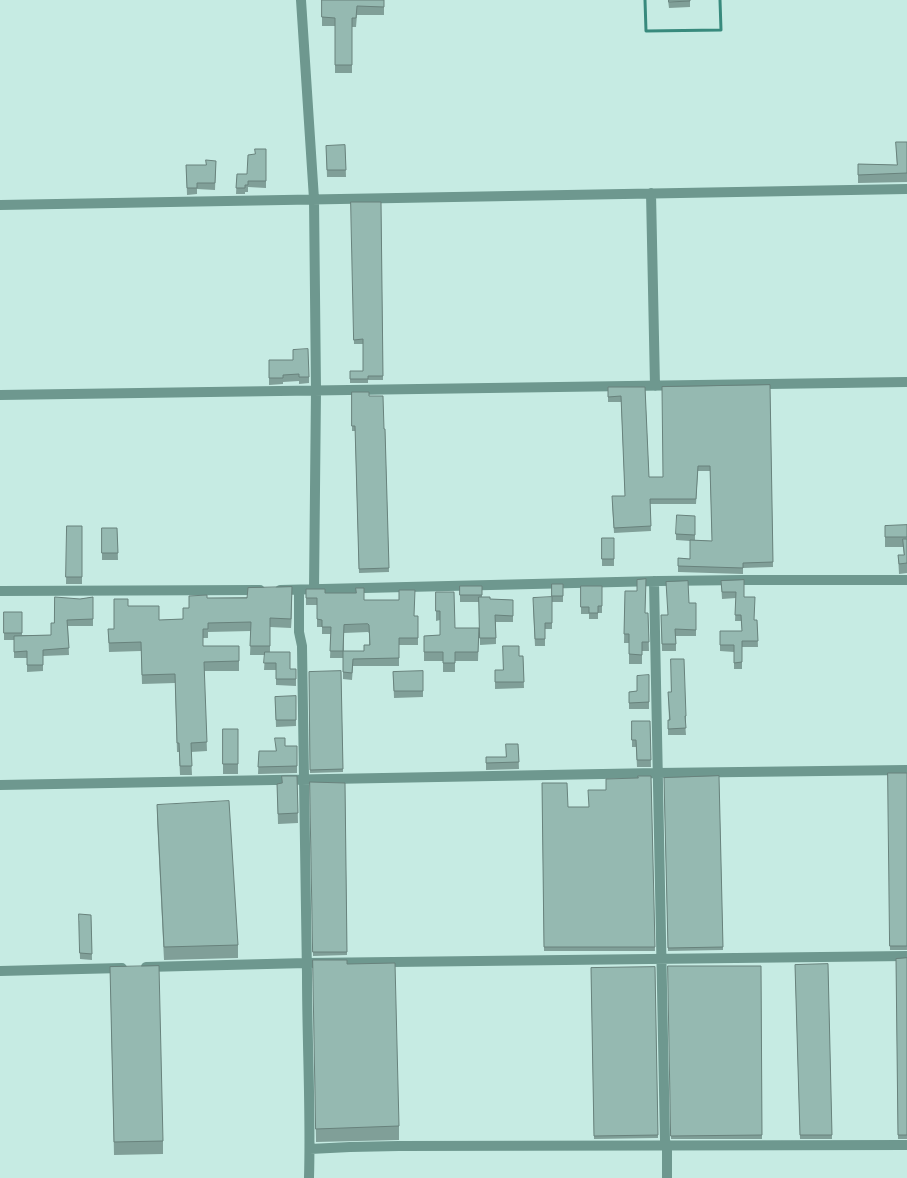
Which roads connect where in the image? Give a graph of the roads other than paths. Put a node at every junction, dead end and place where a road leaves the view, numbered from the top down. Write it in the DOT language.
graph roads {
  1 [pos="302,0"];
  2 [pos="907,189"];
  3 [pos="651,193"];
  4 [pos="314,199"];
  5 [pos="0,205"];
  6 [pos="907,382"];
  7 [pos="655,386"];
  8 [pos="316,390"];
  9 [pos="0,395"];
  10 [pos="907,580"];
  11 [pos="654,581"];
  12 [pos="299,590"];
  13 [pos="314,590"];
  14 [pos="0,591"];
  15 [pos="907,770"];
  16 [pos="657,772"];
  17 [pos="304,778"];
  18 [pos="0,785"];
  19 [pos="907,956"];
  20 [pos="661,960"];
  21 [pos="307,963"];
  22 [pos="0,971"];
  23 [pos="907,1145"];
  24 [pos="667,1146"];
  25 [pos="310,1150"];
  26 [pos="309,1178"];
  27 [pos="668,1178"];
  1 -- 4 [label="street"];
  2 -- 3 [label="street"];
  3 -- 4 [label="street"];
  3 -- 7 [label="street"];
  4 -- 5 [label="street"];
  4 -- 8 [label="street"];
  6 -- 7 [label="street"];
  7 -- 8 [label="street"];
  8 -- 9 [label="street"];
  8 -- 13 [label="street"];
  10 -- 11 [label="street"];
  11 -- 13 [label="street"];
  11 -- 16 [label="street"];
  12 -- 13 [label="street"];
  12 -- 14 [label="street"];
  12 -- 17 [label="street"];
  15 -- 16 [label="street"];
  16 -- 17 [label="street"];
  16 -- 20 [label="street"];
  17 -- 18 [label="street"];
  17 -- 21 [label="street"];
  19 -- 20 [label="street"];
  20 -- 21 [label="street"];
  20 -- 24 [label="street"];
  21 -- 22 [label="street"];
  21 -- 25 [label="street"];
  23 -- 24 [label="street"];
  24 -- 25 [label="street"];
  24 -- 27 [label="street"];
  25 -- 26 [label="street"];
}
